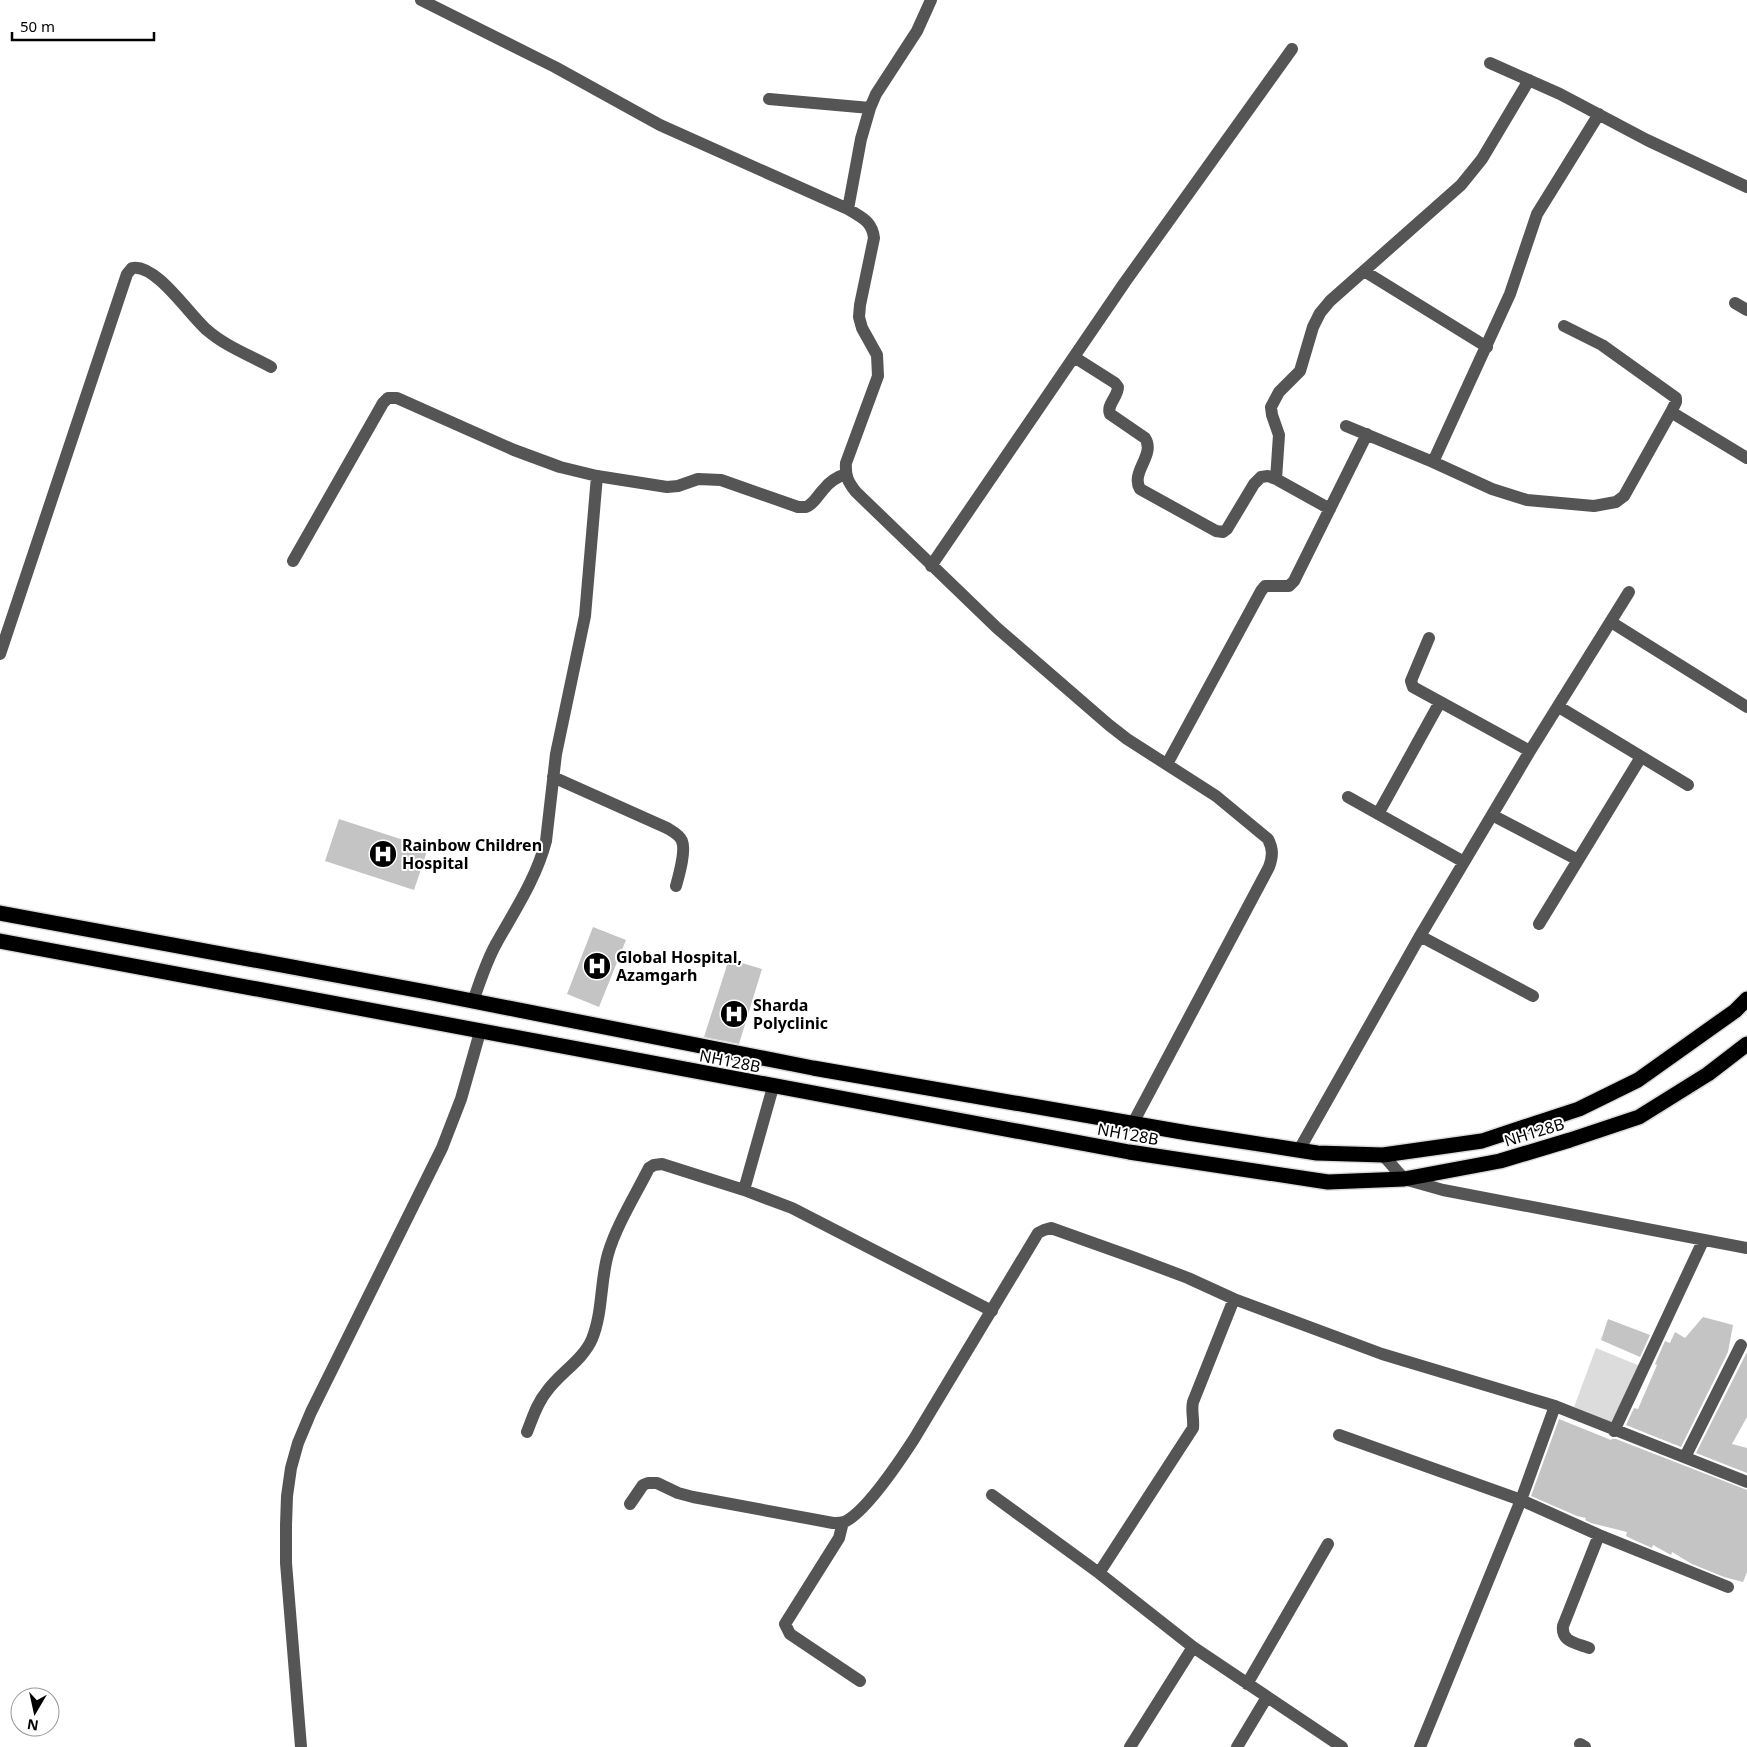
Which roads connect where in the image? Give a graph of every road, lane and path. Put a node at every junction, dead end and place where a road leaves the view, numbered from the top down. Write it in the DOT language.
graph roads {
  1 [pos="421,0"];
  2 [pos="931,0"];
  3 [pos="1292,49"];
  4 [pos="1490,63"];
  5 [pos="1529,80"];
  6 [pos="769,99"];
  7 [pos="870,108"];
  8 [pos="1599,114"];
  9 [pos="1747,187"];
  10 [pos="848,209"];
  11 [pos="1364,271"];
  12 [pos="1735,303"];
  13 [pos="1747,310"];
  14 [pos="1564,326"];
  15 [pos="1487,346"];
  16 [pos="1074,357"];
  17 [pos="270,367"];
  18 [pos="1671,412"];
  19 [pos="1346,426"];
  20 [pos="1367,434"];
  21 [pos="1747,458"];
  22 [pos="1432,462"];
  23 [pos="846,474"];
  24 [pos="596,476"];
  25 [pos="1276,479"];
  26 [pos="1330,509"];
  27 [pos="293,561"];
  28 [pos="931,566"];
  29 [pos="1629,592"];
  30 [pos="1611,622"];
  31 [pos="4,626"];
  32 [pos="1430,638"];
  33 [pos="0,654"];
  34 [pos="1440,702"];
  35 [pos="1559,707"];
  36 [pos="1747,707"];
  37 [pos="1530,751"];
  38 [pos="1641,757"];
  39 [pos="1167,764"];
  40 [pos="553,777"];
  41 [pos="1688,785"];
  42 [pos="1348,797"];
  43 [pos="1378,814"];
  44 [pos="1492,815"];
  45 [pos="1578,860"];
  46 [pos="1464,862"];
  47 [pos="676,886"];
  48 [pos="0,913"];
  49 [pos="1539,924"];
  50 [pos="1420,936"];
  51 [pos="0,941"];
  52 [pos="1533,996"];
  53 [pos="1747,999"];
  54 [pos="473,1001"];
  55 [pos="480,1032"];
  56 [pos="1747,1044"];
  57 [pos="773,1086"];
  58 [pos="1133,1124"];
  59 [pos="1299,1150"];
  60 [pos="1383,1155"];
  61 [pos="1404,1179"];
  62 [pos="744,1190"];
  63 [pos="1703,1241"];
  64 [pos="1747,1248"];
  65 [pos="1234,1299"];
  66 [pos="992,1311"];
  67 [pos="1741,1345"];
  68 [pos="1555,1406"];
  69 [pos="1614,1431"];
  70 [pos="527,1432"];
  71 [pos="1339,1435"];
  72 [pos="1685,1458"];
  73 [pos="1747,1482"];
  74 [pos="992,1495"];
  75 [pos="1520,1500"];
  76 [pos="630,1504"];
  77 [pos="843,1522"];
  78 [pos="1598,1535"];
  79 [pos="1328,1544"];
  80 [pos="1099,1574"];
  81 [pos="1728,1587"];
  82 [pos="1193,1647"];
  83 [pos="1589,1648"];
  84 [pos="860,1681"];
  85 [pos="1247,1684"];
  86 [pos="1267,1697"];
  87 [pos="301,1747"];
  88 [pos="1130,1747"];
  89 [pos="1237,1747"];
  90 [pos="1342,1747"];
  91 [pos="1420,1747"];
  1 -- 10 [label="street"];
  2 -- 7 [label="street"];
  3 -- 16 [label="street"];
  4 -- 5 [label="street"];
  5 -- 8 [label="street"];
  5 -- 11 [label="street"];
  6 -- 7 [label="street"];
  7 -- 10 [label="street"];
  8 -- 9 [label="street"];
  8 -- 15 [label="street"];
  10 -- 23 [label="street"];
  11 -- 15 [label="street"];
  11 -- 25 [label="street"];
  12 -- 13 [label="street"];
  14 -- 18 [label="street"];
  15 -- 22 [label="street"];
  16 -- 25 [label="street"];
  16 -- 28 [label="street"];
  17 -- 31 [label="street"];
  18 -- 21 [label="street"];
  18 -- 22 [label="street"];
  19 -- 20 [label="street"];
  20 -- 22 [label="street"];
  20 -- 26 [label="street"];
  23 -- 24 [label="street"];
  23 -- 28 [label="street"];
  24 -- 27 [label="street"];
  24 -- 40 [label="street"];
  25 -- 26 [label="street"];
  26 -- 39 [label="street"];
  28 -- 39 [label="street"];
  29 -- 30 [label="street"];
  30 -- 35 [label="street"];
  30 -- 36 [label="street"];
  31 -- 33 [label="street"];
  32 -- 34 [label="street"];
  34 -- 37 [label="street"];
  34 -- 43 [label="street"];
  35 -- 37 [label="street"];
  35 -- 38 [label="street"];
  37 -- 44 [label="street"];
  38 -- 41 [label="street"];
  38 -- 45 [label="street"];
  39 -- 58 [label="street"];
  40 -- 47 [label="street"];
  40 -- 54 [label="street"];
  42 -- 43 [label="street"];
  43 -- 46 [label="street"];
  44 -- 45 [label="street"];
  44 -- 46 [label="street"];
  45 -- 49 [label="street"];
  46 -- 50 [label="street"];
  48 -- 54 [label="highway"];
  50 -- 52 [label="street"];
  50 -- 59 [label="street"];
  51 -- 55 [label="highway, NH128B"];
  53 -- 60 [label="highway"];
  54 -- 58 [label="highway"];
  55 -- 57 [label="highway, NH128B"];
  55 -- 87 [label="street"];
  56 -- 61 [label="highway, NH128B"];
  57 -- 61 [label="highway, NH128B"];
  57 -- 62 [label="street"];
  58 -- 59 [label="highway"];
  59 -- 60 [label="highway"];
  60 -- 61 [label="street"];
  61 -- 63 [label="street"];
  62 -- 66 [label="street"];
  62 -- 70 [label="street"];
  63 -- 64 [label="street"];
  63 -- 69 [label="street"];
  65 -- 66 [label="street"];
  65 -- 68 [label="street"];
  65 -- 80 [label="street"];
  66 -- 77 [label="street"];
  67 -- 72 [label="street"];
  68 -- 69 [label="street"];
  68 -- 75 [label="street"];
  69 -- 72 [label="street"];
  71 -- 75 [label="street"];
  72 -- 73 [label="street"];
  74 -- 80 [label="street"];
  75 -- 78 [label="street"];
  75 -- 91 [label="street"];
  76 -- 77 [label="street"];
  77 -- 84 [label="street"];
  78 -- 81 [label="street"];
  78 -- 83 [label="street"];
  79 -- 85 [label="street"];
  80 -- 82 [label="street"];
  82 -- 85 [label="street"];
  82 -- 88 [label="street"];
  85 -- 86 [label="street"];
  86 -- 89 [label="street"];
  86 -- 90 [label="street"];
}
